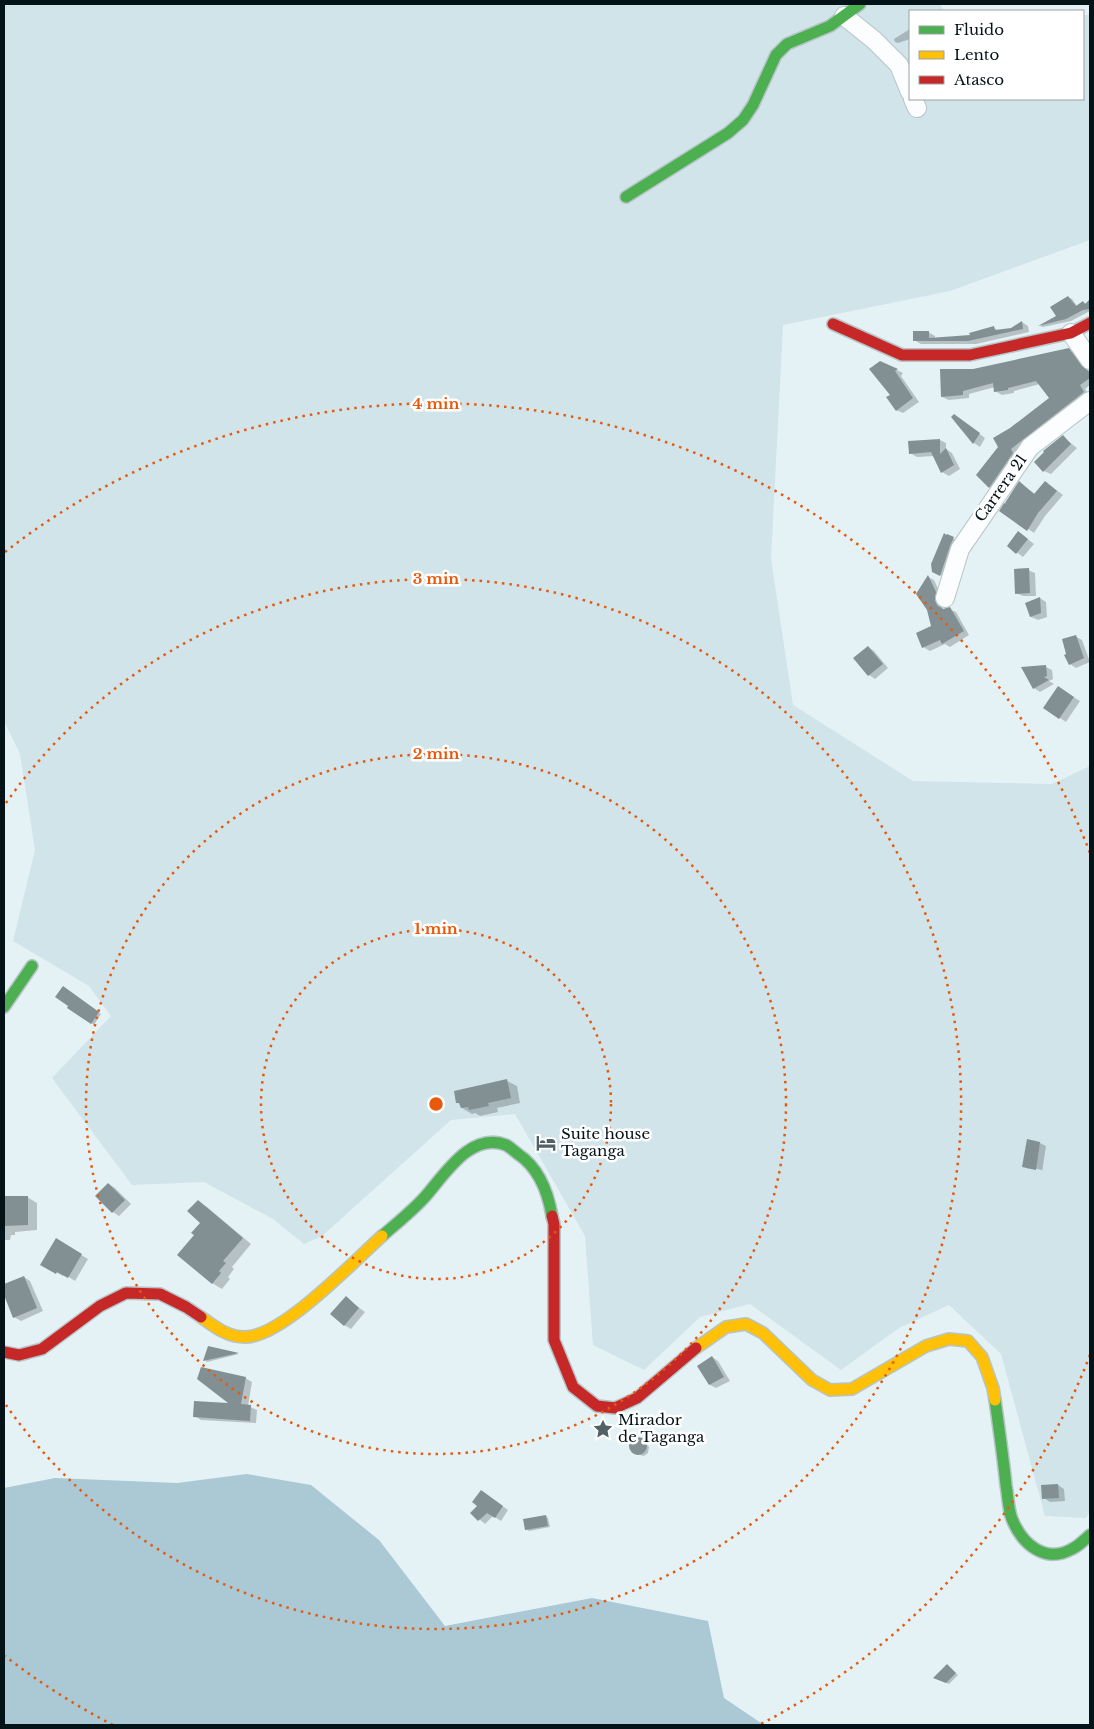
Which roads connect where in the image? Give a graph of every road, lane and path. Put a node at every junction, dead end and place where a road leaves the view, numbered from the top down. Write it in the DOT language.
graph roads {
  1 [pos="860,4"];
  2 [pos="844,16"];
  3 [pos="909,90"];
  4 [pos="626,197"];
  5 [pos="1090,322"];
  6 [pos="833,324"];
  7 [pos="1072,333"];
  8 [pos="1090,360"];
  9 [pos="1090,401"];
  10 [pos="945,598"];
  11 [pos="32,966"];
  12 [pos="4,1007"];
  13 [pos="4,1352"];
  14 [pos="1090,1535"];
  1 -- 2 [label="street"];
  2 -- 3 [label="street"];
  2 -- 4 [label="street"];
  5 -- 7 [label="street"];
  6 -- 7 [label="street"];
  7 -- 8 [label="street"];
  9 -- 10 [label="street, Carrera 21"];
  11 -- 12 [label="street"];
  13 -- 14 [label="street"];
}
